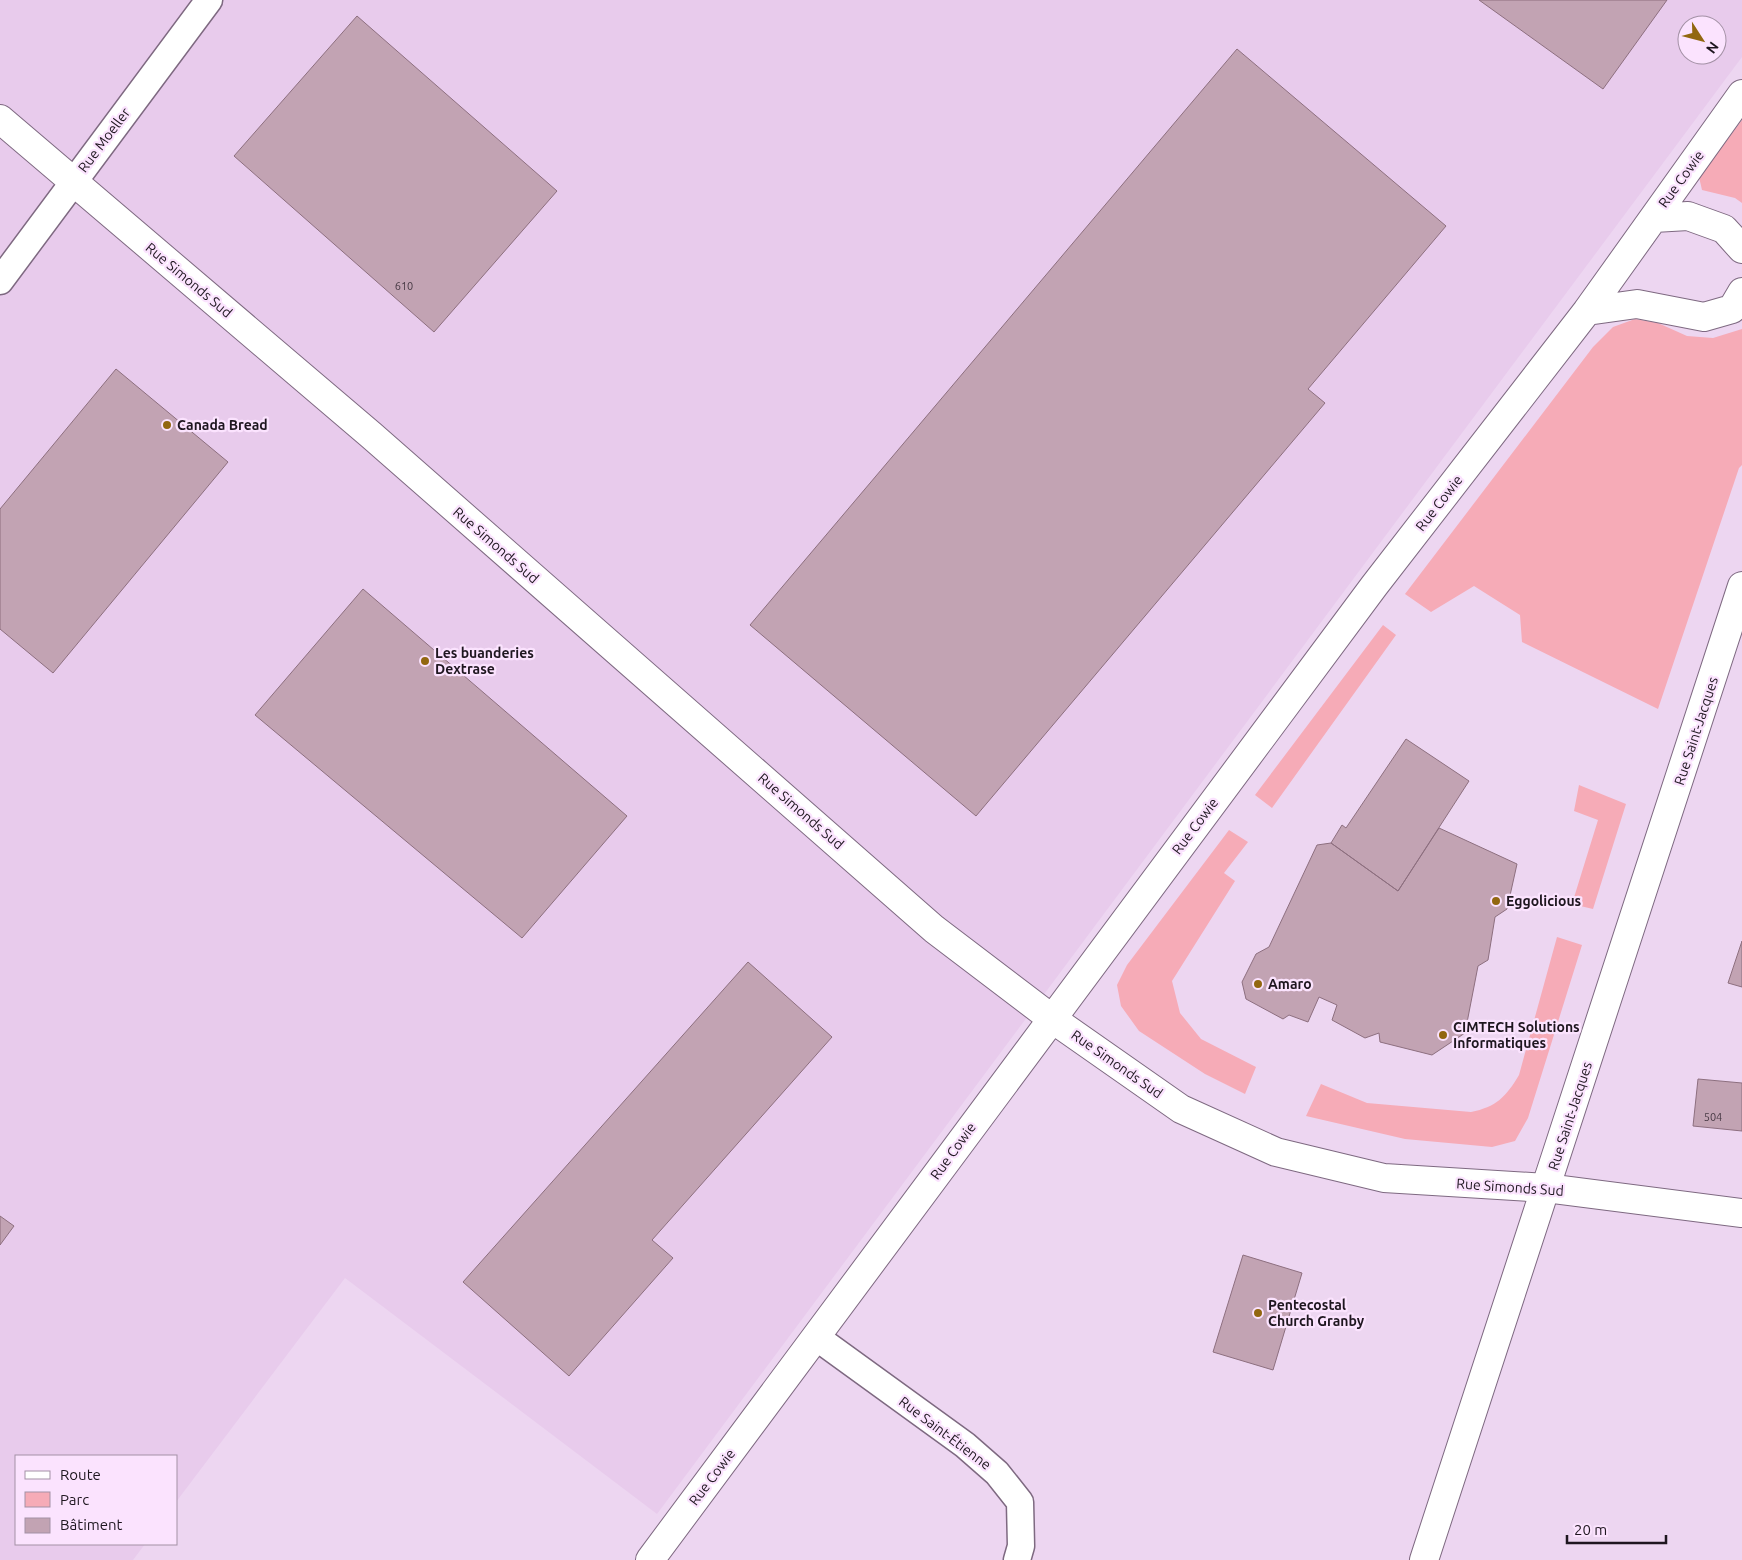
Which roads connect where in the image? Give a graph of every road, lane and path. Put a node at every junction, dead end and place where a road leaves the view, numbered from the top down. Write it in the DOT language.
graph roads {
  1 [pos="209,0"];
  2 [pos="1742,94"];
  3 [pos="0,118"];
  4 [pos="74,182"];
  5 [pos="1654,218"];
  6 [pos="1742,249"];
  7 [pos="0,281"];
  8 [pos="1742,292"];
  9 [pos="1588,310"];
  10 [pos="1742,586"];
  11 [pos="1052,1018"];
  12 [pos="1546,1188"];
  13 [pos="1742,1213"];
  14 [pos="816,1337"];
  15 [pos="650,1560"];
  16 [pos="1017,1560"];
  17 [pos="1424,1560"];
  1 -- 4 [label="street, Rue Moeller"];
  2 -- 5 [label="street, Rue Cowie"];
  3 -- 4 [label="street, Rue Simonds Sud"];
  4 -- 7 [label="street, Rue Moeller"];
  4 -- 11 [label="street, Rue Simonds Sud"];
  5 -- 6 [label="street"];
  5 -- 9 [label="street, Rue Cowie"];
  8 -- 9 [label="street"];
  9 -- 11 [label="street, Rue Cowie"];
  10 -- 12 [label="street, Rue Saint-Jacques"];
  11 -- 12 [label="street, Rue Simonds Sud"];
  11 -- 14 [label="street, Rue Cowie"];
  12 -- 13 [label="street, Rue Simonds Sud"];
  12 -- 17 [label="street, Rue Saint-Jacques"];
  14 -- 15 [label="street, Rue Cowie"];
  14 -- 16 [label="street, Rue Saint-Étienne"];
}
